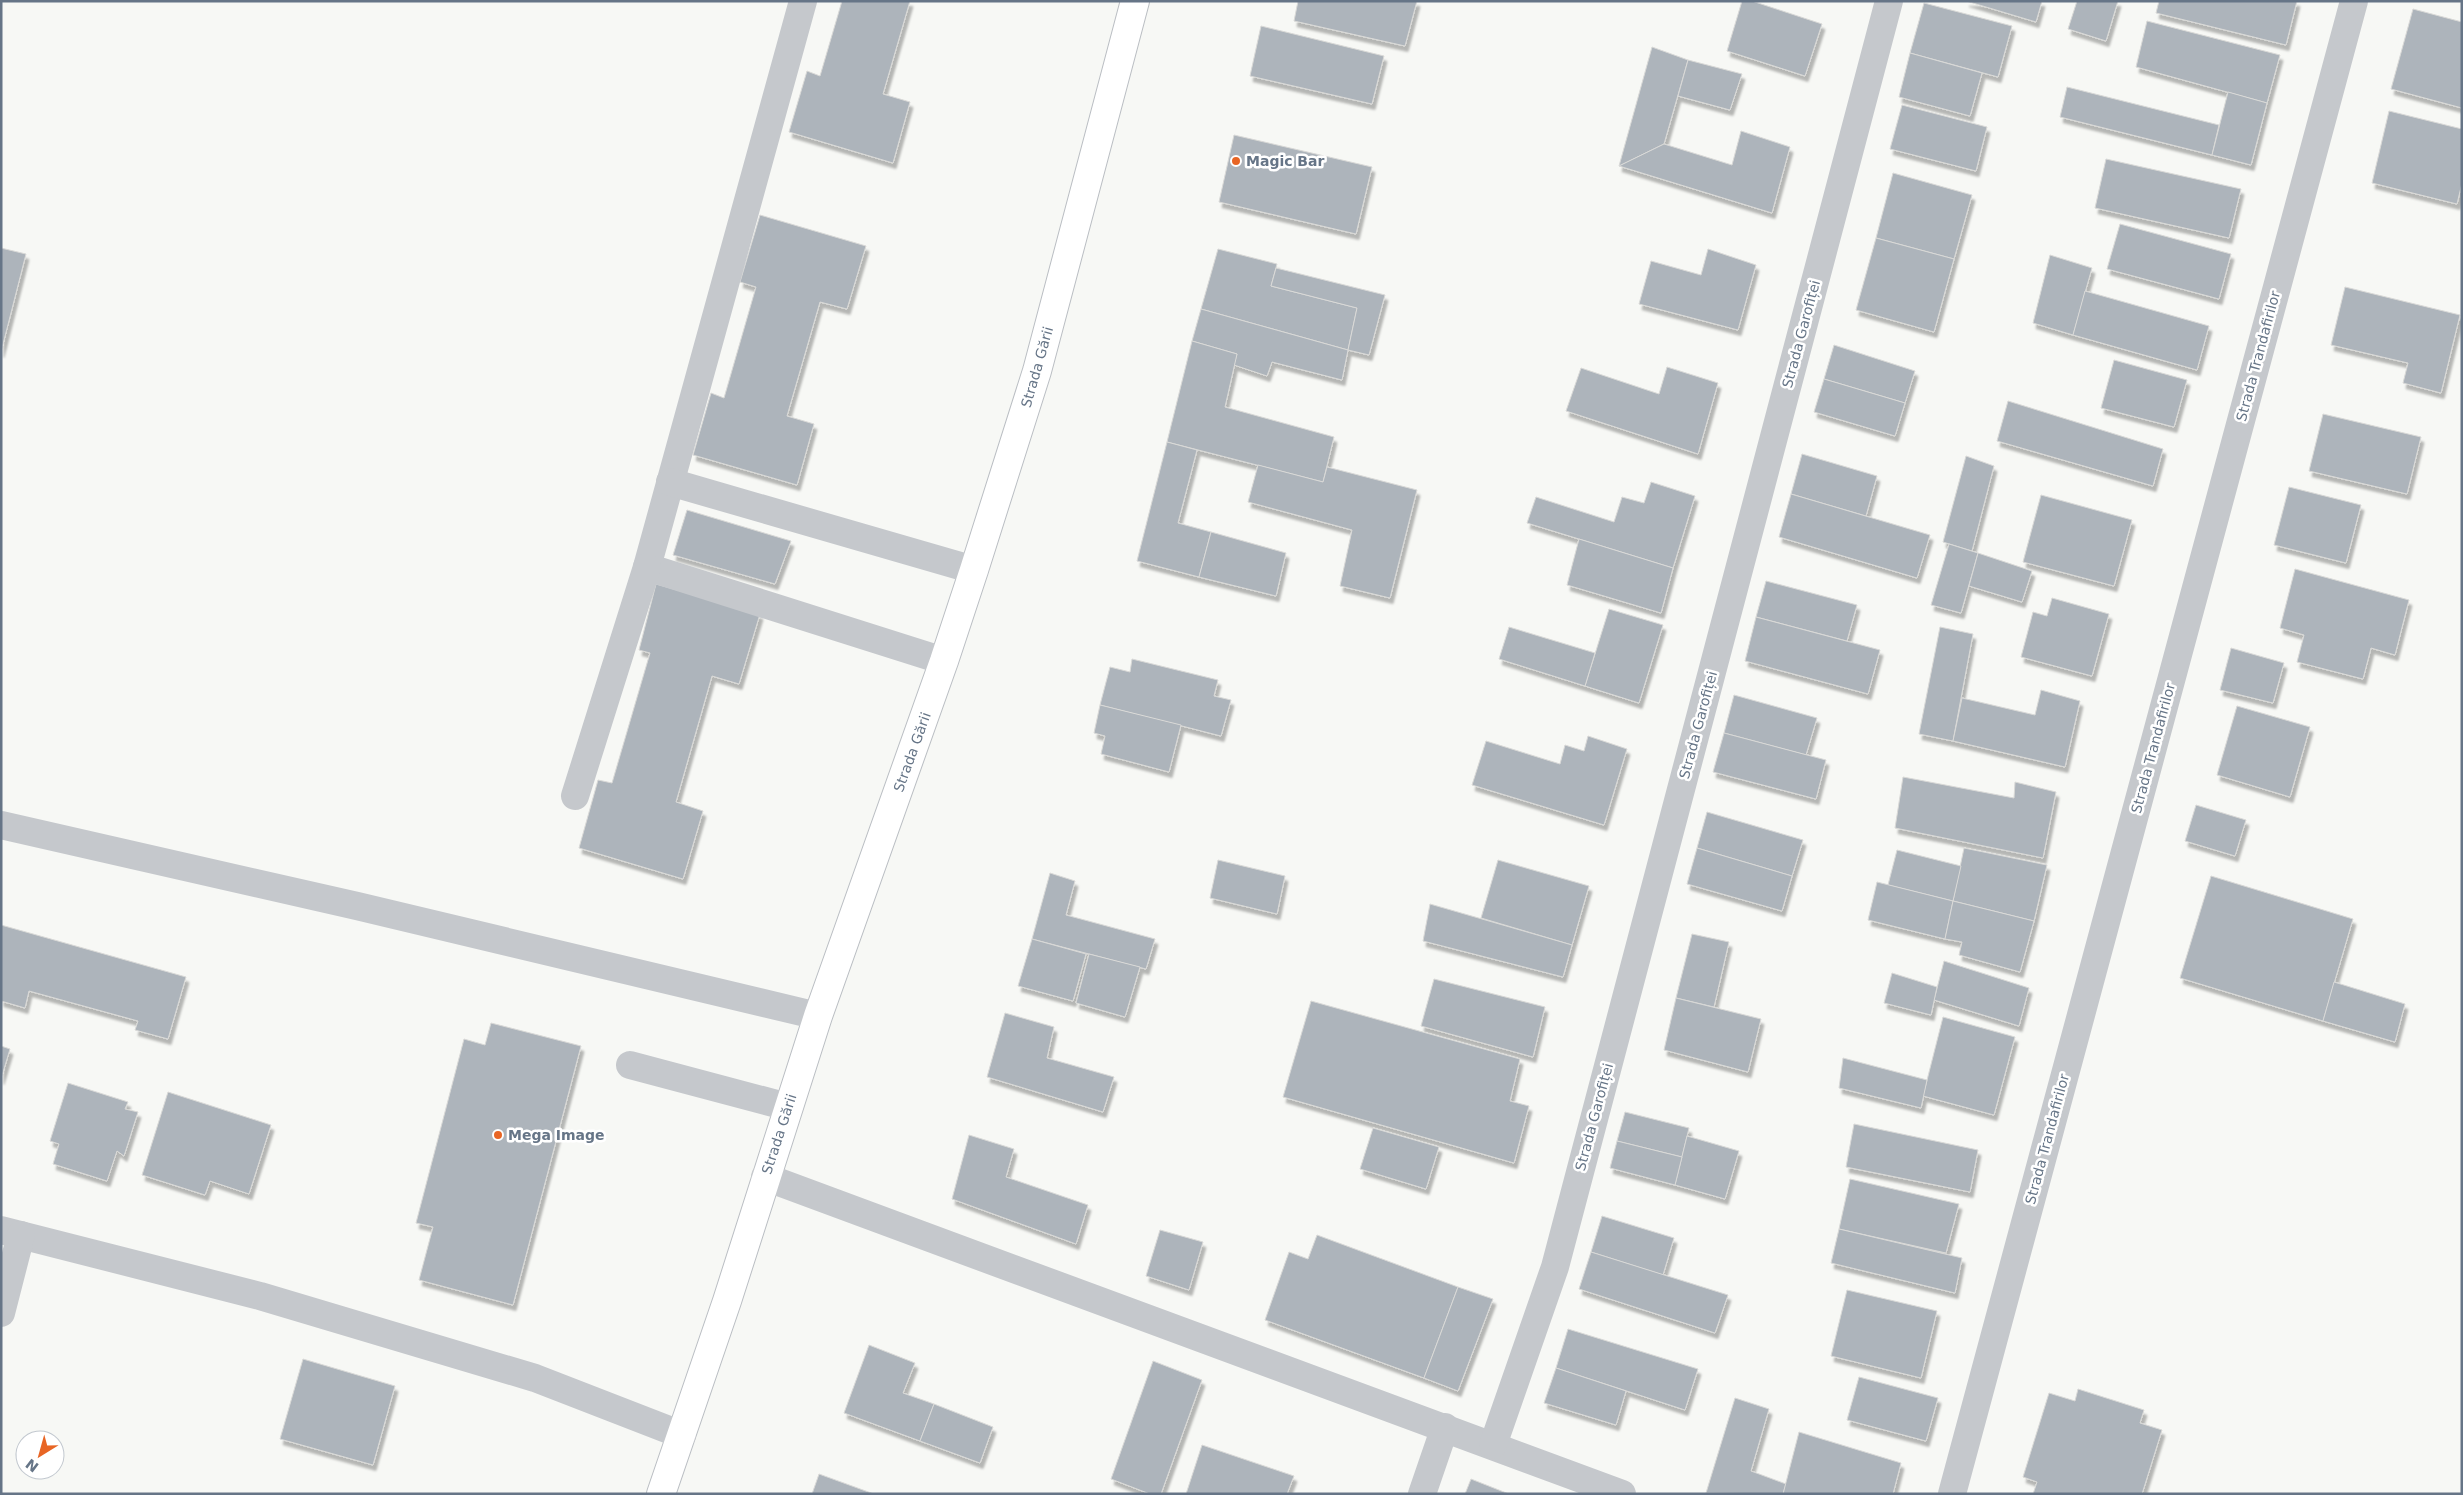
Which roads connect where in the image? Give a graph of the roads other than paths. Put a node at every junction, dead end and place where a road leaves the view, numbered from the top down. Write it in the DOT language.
graph roads {
  1 [pos="803,1"];
  2 [pos="1136,1"];
  3 [pos="1889,1"];
  4 [pos="2354,1"];
  5 [pos="670,482"];
  6 [pos="647,567"];
  7 [pos="974,570"];
  8 [pos="944,661"];
  9 [pos="575,796"];
  10 [pos="1,825"];
  11 [pos="818,1016"];
  12 [pos="630,1065"];
  13 [pos="788,1107"];
  14 [pos="765,1177"];
  15 [pos="11,1232"];
  16 [pos="1,1313"];
  17 [pos="1445,1427"];
  18 [pos="682,1435"];
  19 [pos="1493,1445"];
  20 [pos="661,1494"];
  21 [pos="1422,1494"];
  22 [pos="1622,1494"];
  23 [pos="1952,1494"];
  1 -- 5 [label="street"];
  2 -- 7 [label="main road, Strada Gării"];
  3 -- 19 [label="street, Strada Garofiței"];
  4 -- 23 [label="street, Strada Trandafirilor"];
  5 -- 6 [label="street"];
  5 -- 7 [label="street"];
  6 -- 8 [label="street"];
  6 -- 9 [label="street"];
  7 -- 8 [label="main road, Strada Gării"];
  8 -- 11 [label="main road, Strada Gării"];
  10 -- 11 [label="street"];
  11 -- 13 [label="main road, Strada Gării"];
  12 -- 13 [label="street"];
  13 -- 14 [label="main road, Strada Gării"];
  14 -- 17 [label="street"];
  14 -- 18 [label="main road, Strada Gării"];
  15 -- 16 [label="street"];
  15 -- 18 [label="street"];
  17 -- 19 [label="street"];
  17 -- 21 [label="street"];
  18 -- 20 [label="main road, Strada Gării"];
  19 -- 22 [label="street"];
}
